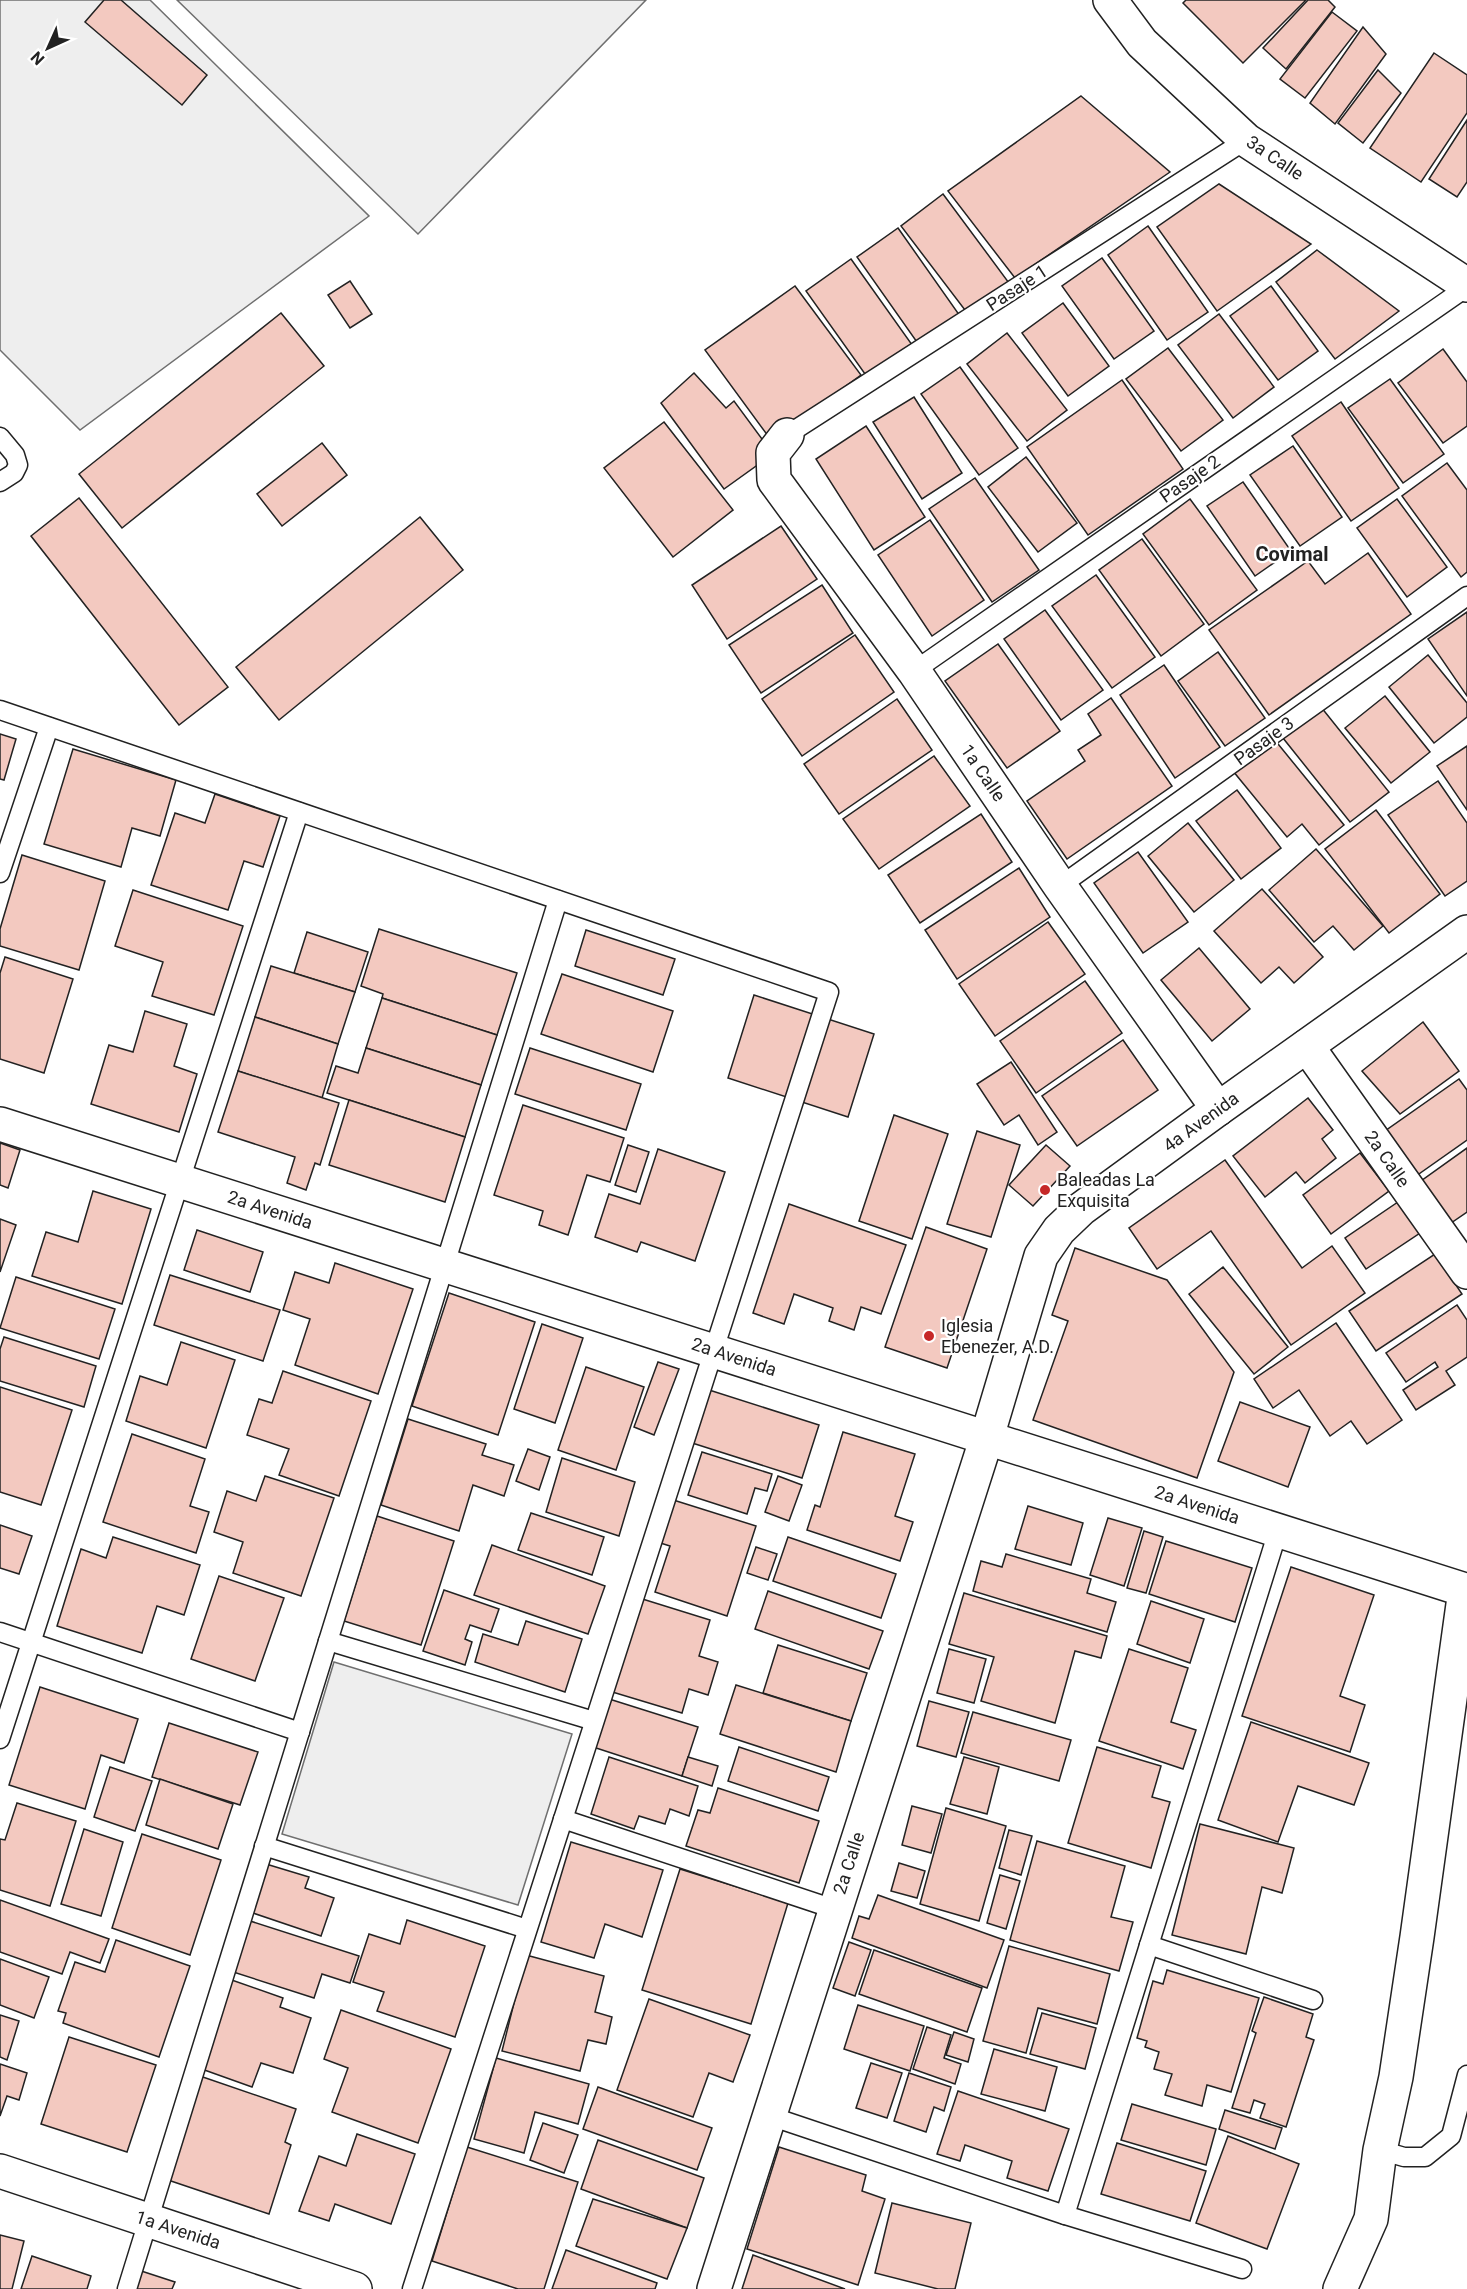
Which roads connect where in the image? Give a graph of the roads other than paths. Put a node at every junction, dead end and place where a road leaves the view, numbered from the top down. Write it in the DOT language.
graph roads {
  1 [pos="1110,0"];
  2 [pos="1246,140"];
  3 [pos="1467,286"];
  4 [pos="787,435"];
  5 [pos="0,437"];
  6 [pos="0,482"];
  7 [pos="1467,596"];
  8 [pos="914,671"];
  9 [pos="0,710"];
  10 [pos="49,727"];
  11 [pos="299,812"];
  12 [pos="0,873"];
  13 [pos="1060,886"];
  14 [pos="558,900"];
  15 [pos="1467,932"];
  16 [pos="1307,1046"];
  17 [pos="1218,1109"];
  18 [pos="0,1124"];
  19 [pos="180,1181"];
  20 [pos="445,1265"];
  21 [pos="1467,1272"];
  22 [pos="714,1351"];
  23 [pos="987,1437"];
  24 [pos="1278,1531"];
  25 [pos="1466,1587"];
  26 [pos="0,1632"];
  27 [pos="328,1641"];
  28 [pos="31,1642"];
  29 [pos="594,1721"];
  30 [pos="300,1732"];
  31 [pos="0,1739"];
  32 [pos="563,1819"];
  33 [pos="264,1846"];
  34 [pos="834,1909"];
  35 [pos="527,1929"];
  36 [pos="1149,1945"];
  37 [pos="1313,2000"];
  38 [pos="1467,2075"];
  39 [pos="770,2116"];
  40 [pos="1380,2150"];
  41 [pos="0,2171"];
  42 [pos="1065,2215"];
  43 [pos="148,2220"];
  44 [pos="1242,2269"];
  45 [pos="127,2289"];
  46 [pos="356,2289"];
  47 [pos="412,2289"];
  48 [pos="714,2289"];
  49 [pos="1340,2289"];
  1 -- 2 [label="street, 3a Calle"];
  2 -- 3 [label="street, 3a Calle"];
  2 -- 4 [label="lane, Pasaje 1"];
  3 -- 8 [label="lane, Pasaje 2"];
  4 -- 8 [label="street, 1a Calle"];
  5 -- 6 [label="lane"];
  7 -- 13 [label="lane, Pasaje 3"];
  8 -- 13 [label="street, 1a Calle"];
  9 -- 10 [label="lane"];
  10 -- 11 [label="lane"];
  10 -- 12 [label="lane"];
  11 -- 14 [label="lane"];
  11 -- 19 [label="lane"];
  13 -- 17 [label="street, 1a Calle"];
  14 -- 20 [label="lane"];
  14 -- 22 [label="lane"];
  15 -- 16 [label="street, 4a Avenida"];
  16 -- 17 [label="street, 4a Avenida"];
  16 -- 21 [label="street, 2a Calle"];
  17 -- 23 [label="street, 4a Avenida"];
  18 -- 19 [label="street, 2a Avenida"];
  19 -- 20 [label="street, 2a Avenida"];
  19 -- 28 [label="lane"];
  20 -- 22 [label="street, 2a Avenida"];
  20 -- 27 [label="lane"];
  22 -- 23 [label="street, 2a Avenida"];
  22 -- 29 [label="lane"];
  23 -- 24 [label="street, 2a Avenida"];
  23 -- 34 [label="street, 2a Calle"];
  24 -- 25 [label="street, 2a Avenida"];
  24 -- 36 [label="lane"];
  25 -- 40 [label="street"];
  26 -- 28 [label="lane"];
  27 -- 29 [label="lane"];
  27 -- 30 [label="lane"];
  28 -- 30 [label="lane"];
  28 -- 31 [label="lane"];
  29 -- 32 [label="lane"];
  30 -- 33 [label="lane"];
  32 -- 34 [label="lane"];
  32 -- 35 [label="lane"];
  33 -- 35 [label="lane"];
  33 -- 43 [label="lane"];
  34 -- 39 [label="street, 2a Calle"];
  35 -- 47 [label="lane"];
  36 -- 37 [label="lane"];
  36 -- 42 [label="lane"];
  38 -- 40 [label="lane"];
  39 -- 42 [label="lane"];
  39 -- 48 [label="street, 2a Calle"];
  40 -- 49 [label="street"];
  41 -- 43 [label="street, 1a Avenida"];
  42 -- 44 [label="lane"];
  43 -- 45 [label="lane"];
  43 -- 46 [label="street, 1a Avenida"];
}
